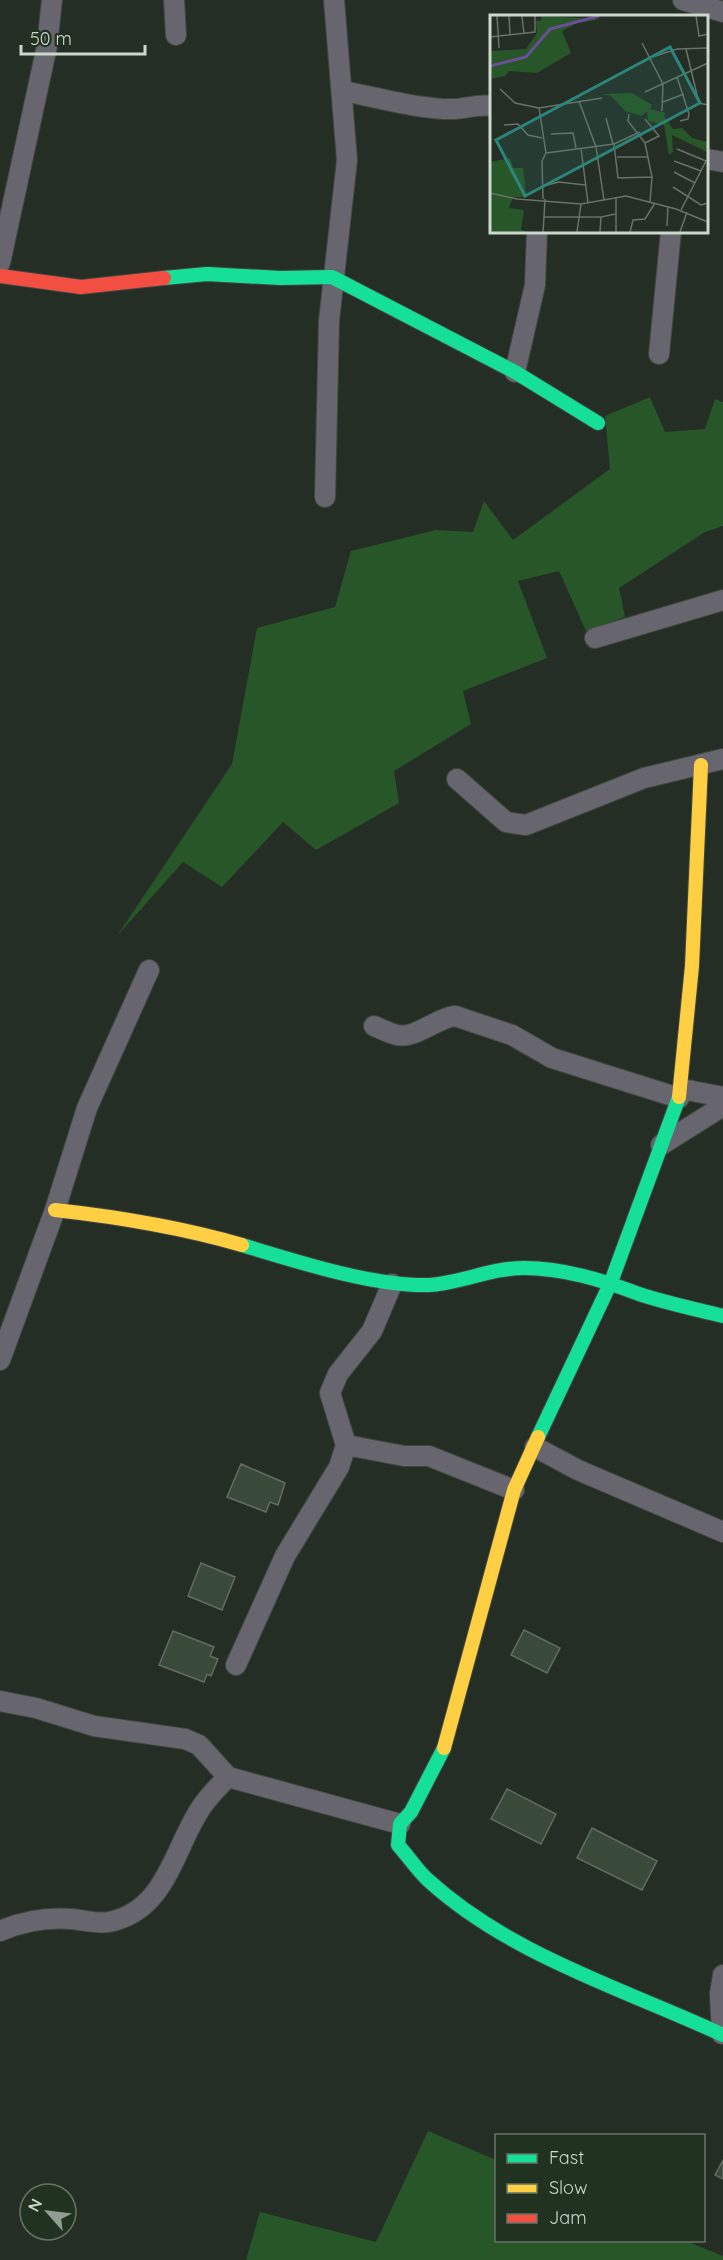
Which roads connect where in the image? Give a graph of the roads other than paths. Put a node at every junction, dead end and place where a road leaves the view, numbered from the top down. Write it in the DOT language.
graph roads {
  1 [pos="52,0"];
  2 [pos="174,0"];
  3 [pos="334,0"];
  4 [pos="683,0"];
  5 [pos="723,12"];
  6 [pos="176,34"];
  7 [pos="342,91"];
  8 [pos="490,106"];
  9 [pos="708,159"];
  10 [pos="723,162"];
  11 [pos="537,232"];
  12 [pos="671,232"];
  13 [pos="0,262"];
  14 [pos="0,276"];
  15 [pos="332,277"];
  16 [pos="659,354"];
  17 [pos="515,372"];
  18 [pos="598,423"];
  19 [pos="325,497"];
  20 [pos="723,600"];
  21 [pos="595,638"];
  22 [pos="723,759"];
  23 [pos="701,765"];
  24 [pos="457,779"];
  25 [pos="149,970"];
  26 [pos="374,1026"];
  27 [pos="680,1094"];
  28 [pos="723,1097"];
  29 [pos="723,1106"];
  30 [pos="661,1145"];
  31 [pos="56,1210"];
  32 [pos="611,1282"];
  33 [pos="392,1284"];
  34 [pos="723,1316"];
  35 [pos="0,1360"];
  36 [pos="346,1445"];
  37 [pos="535,1447"];
  38 [pos="514,1490"];
  39 [pos="723,1532"];
  40 [pos="236,1665"];
  41 [pos="0,1701"];
  42 [pos="228,1777"];
  43 [pos="400,1824"];
  44 [pos="0,1931"];
  45 [pos="723,1975"];
  46 [pos="722,2035"];
  1 -- 13 [label="street"];
  2 -- 6 [label="street"];
  3 -- 7 [label="street"];
  4 -- 5 [label="street"];
  7 -- 8 [label="street"];
  7 -- 15 [label="street"];
  9 -- 10 [label="street"];
  11 -- 17 [label="street"];
  12 -- 16 [label="street"];
  14 -- 15 [label="street"];
  15 -- 17 [label="street"];
  15 -- 19 [label="street"];
  17 -- 18 [label="street"];
  20 -- 21 [label="street"];
  22 -- 23 [label="street"];
  23 -- 24 [label="street"];
  23 -- 27 [label="street"];
  25 -- 31 [label="street"];
  26 -- 27 [label="street"];
  27 -- 28 [label="street"];
  27 -- 30 [label="street"];
  29 -- 30 [label="street"];
  30 -- 32 [label="street"];
  31 -- 33 [label="street"];
  31 -- 35 [label="street"];
  32 -- 33 [label="street"];
  32 -- 34 [label="street"];
  32 -- 37 [label="street"];
  33 -- 36 [label="street"];
  36 -- 38 [label="street"];
  36 -- 40 [label="street"];
  37 -- 38 [label="street"];
  37 -- 39 [label="street"];
  38 -- 43 [label="street"];
  41 -- 42 [label="street"];
  42 -- 43 [label="street"];
  42 -- 44 [label="street"];
  43 -- 46 [label="street"];
  45 -- 46 [label="street"];
}
